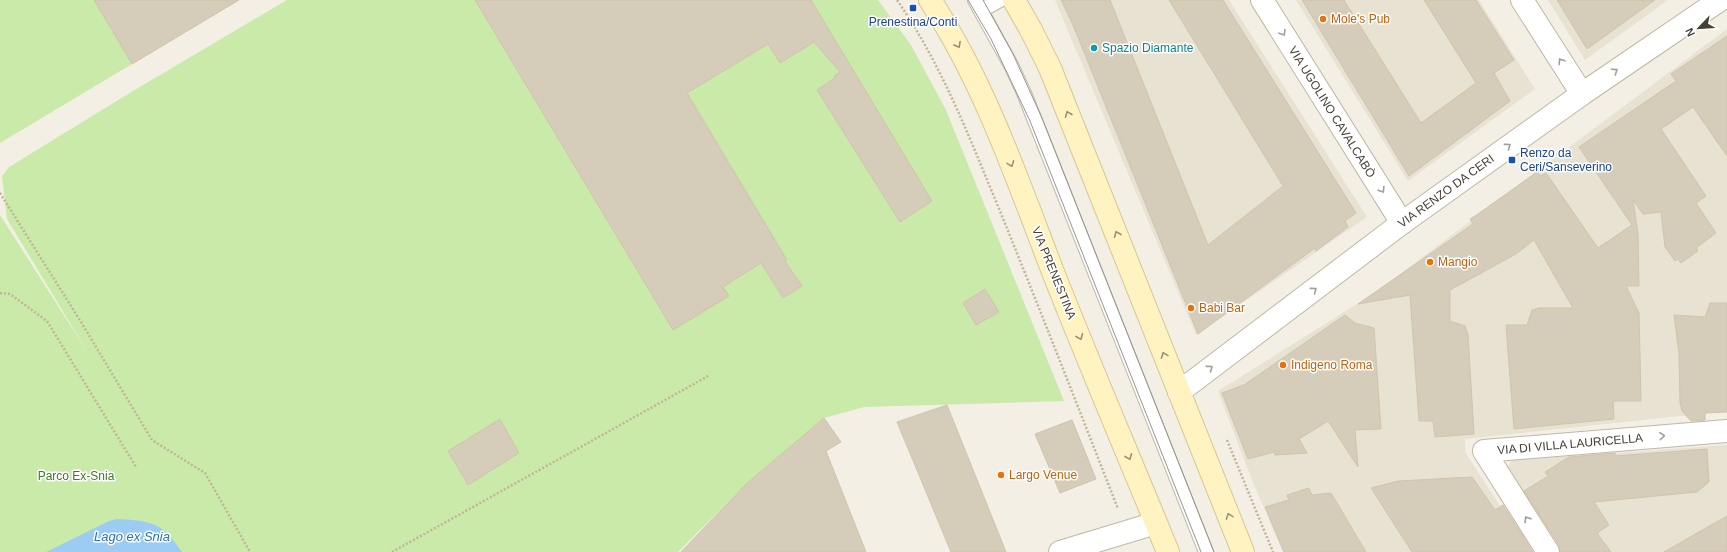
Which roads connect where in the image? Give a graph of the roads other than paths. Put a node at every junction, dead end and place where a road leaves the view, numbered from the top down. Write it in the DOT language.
graph roads {
  1 [pos="930,0"];
  2 [pos="1000,0"];
  3 [pos="1014,0"];
  4 [pos="1262,0"];
  5 [pos="1522,0"];
  6 [pos="1720,0"];
  7 [pos="979,5"];
  8 [pos="1582,94"];
  9 [pos="1402,223"];
  10 [pos="1179,392"];
  11 [pos="1727,431"];
  12 [pos="1156,523"];
  13 [pos="1060,552"];
  14 [pos="1168,552"];
  15 [pos="1206,552"];
  16 [pos="1243,552"];
  17 [pos="1548,552"];
  1 -- 12 [label="main road, VIA PRENESTINA, one-way"];
  2 -- 7 [label="lane"];
  10 -- 3 [label="main road, one-way"];
  4 -- 9 [label="street, VIA UGOLINO CAVALCABÒ, one-way"];
  8 -- 5 [label="street, one-way"];
  8 -- 6 [label="street, VIA RENZO DA CERI, one-way"];
  7 -- 15 [label="lane"];
  9 -- 8 [label="street, VIA RENZO DA CERI, one-way"];
  10 -- 9 [label="street, VIA RENZO DA CERI, one-way"];
  16 -- 10 [label="main road, one-way"];
  17 -- 11 [label="street, VIA DI VILLA LAURICELLA, one-way"];
  12 -- 13 [label="street"];
  12 -- 14 [label="main road, VIA PRENESTINA"];
}
